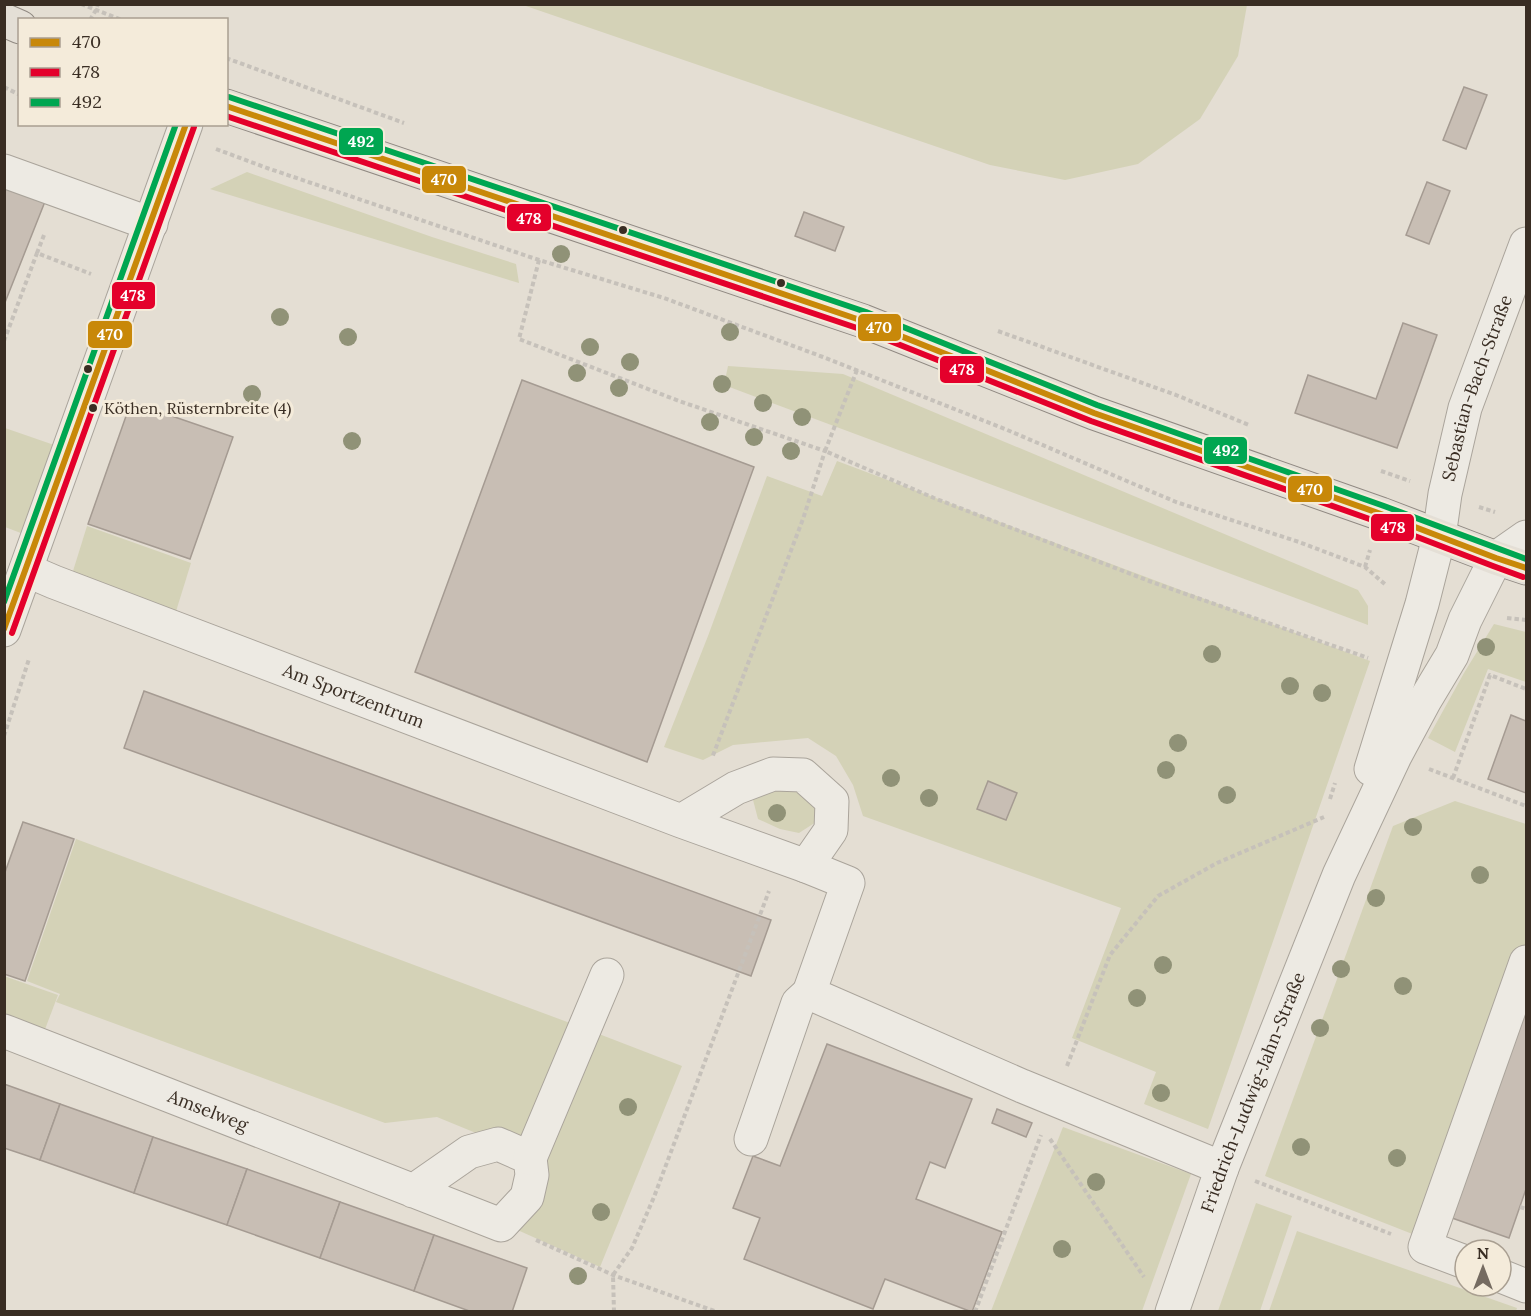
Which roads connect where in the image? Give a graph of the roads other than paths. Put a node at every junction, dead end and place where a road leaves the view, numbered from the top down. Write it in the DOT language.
graph roads {
  1 [pos="4,20"];
  2 [pos="18,26"];
  3 [pos="228,107"];
  4 [pos="184,130"];
  5 [pos="4,171"];
  6 [pos="151,224"];
  7 [pos="1527,244"];
  8 [pos="1439,537"];
  9 [pos="1527,537"];
  10 [pos="1496,558"];
  11 [pos="1527,568"];
  12 [pos="26,570"];
  13 [pos="4,630"];
  14 [pos="681,821"];
  15 [pos="806,866"];
  16 [pos="1339,875"];
  17 [pos="1527,962"];
  18 [pos="607,975"];
  19 [pos="809,993"];
  20 [pos="4,1031"];
  21 [pos="751,1139"];
  22 [pos="530,1158"];
  23 [pos="1222,1168"];
  24 [pos="413,1191"];
  25 [pos="1453,1258"];
  26 [pos="1172,1311"];
  1 -- 2 [label="main road"];
  3 -- 8 [label="main road"];
  4 -- 6 [label="street"];
  5 -- 6 [label="street"];
  6 -- 12 [label="street"];
  7 -- 8 [label="street, Sebastian-Bach-Straße"];
  8 -- 10 [label="main road"];
  8 -- 16 [label="street, Friedrich-Ludwig-Jahn-Straße"];
  9 -- 10 [label="street"];
  10 -- 11 [label="main road"];
  10 -- 16 [label="street, Friedrich-Ludwig-Jahn-Straße"];
  12 -- 13 [label="street"];
  12 -- 14 [label="street, Am Sportzentrum"];
  14 -- 15 [label="street, Am Sportzentrum"];
  14 -- 15 [label="street"];
  15 -- 19 [label="street, Am Sportzentrum"];
  16 -- 23 [label="street, Friedrich-Ludwig-Jahn-Straße"];
  17 -- 25 [label="street"];
  18 -- 22 [label="street"];
  19 -- 21 [label="street"];
  19 -- 23 [label="street"];
  20 -- 24 [label="street, Amselweg"];
  22 -- 24 [label="street"];
  22 -- 24 [label="street, Amselweg"];
  23 -- 26 [label="street, Friedrich-Ludwig-Jahn-Straße"];
}
